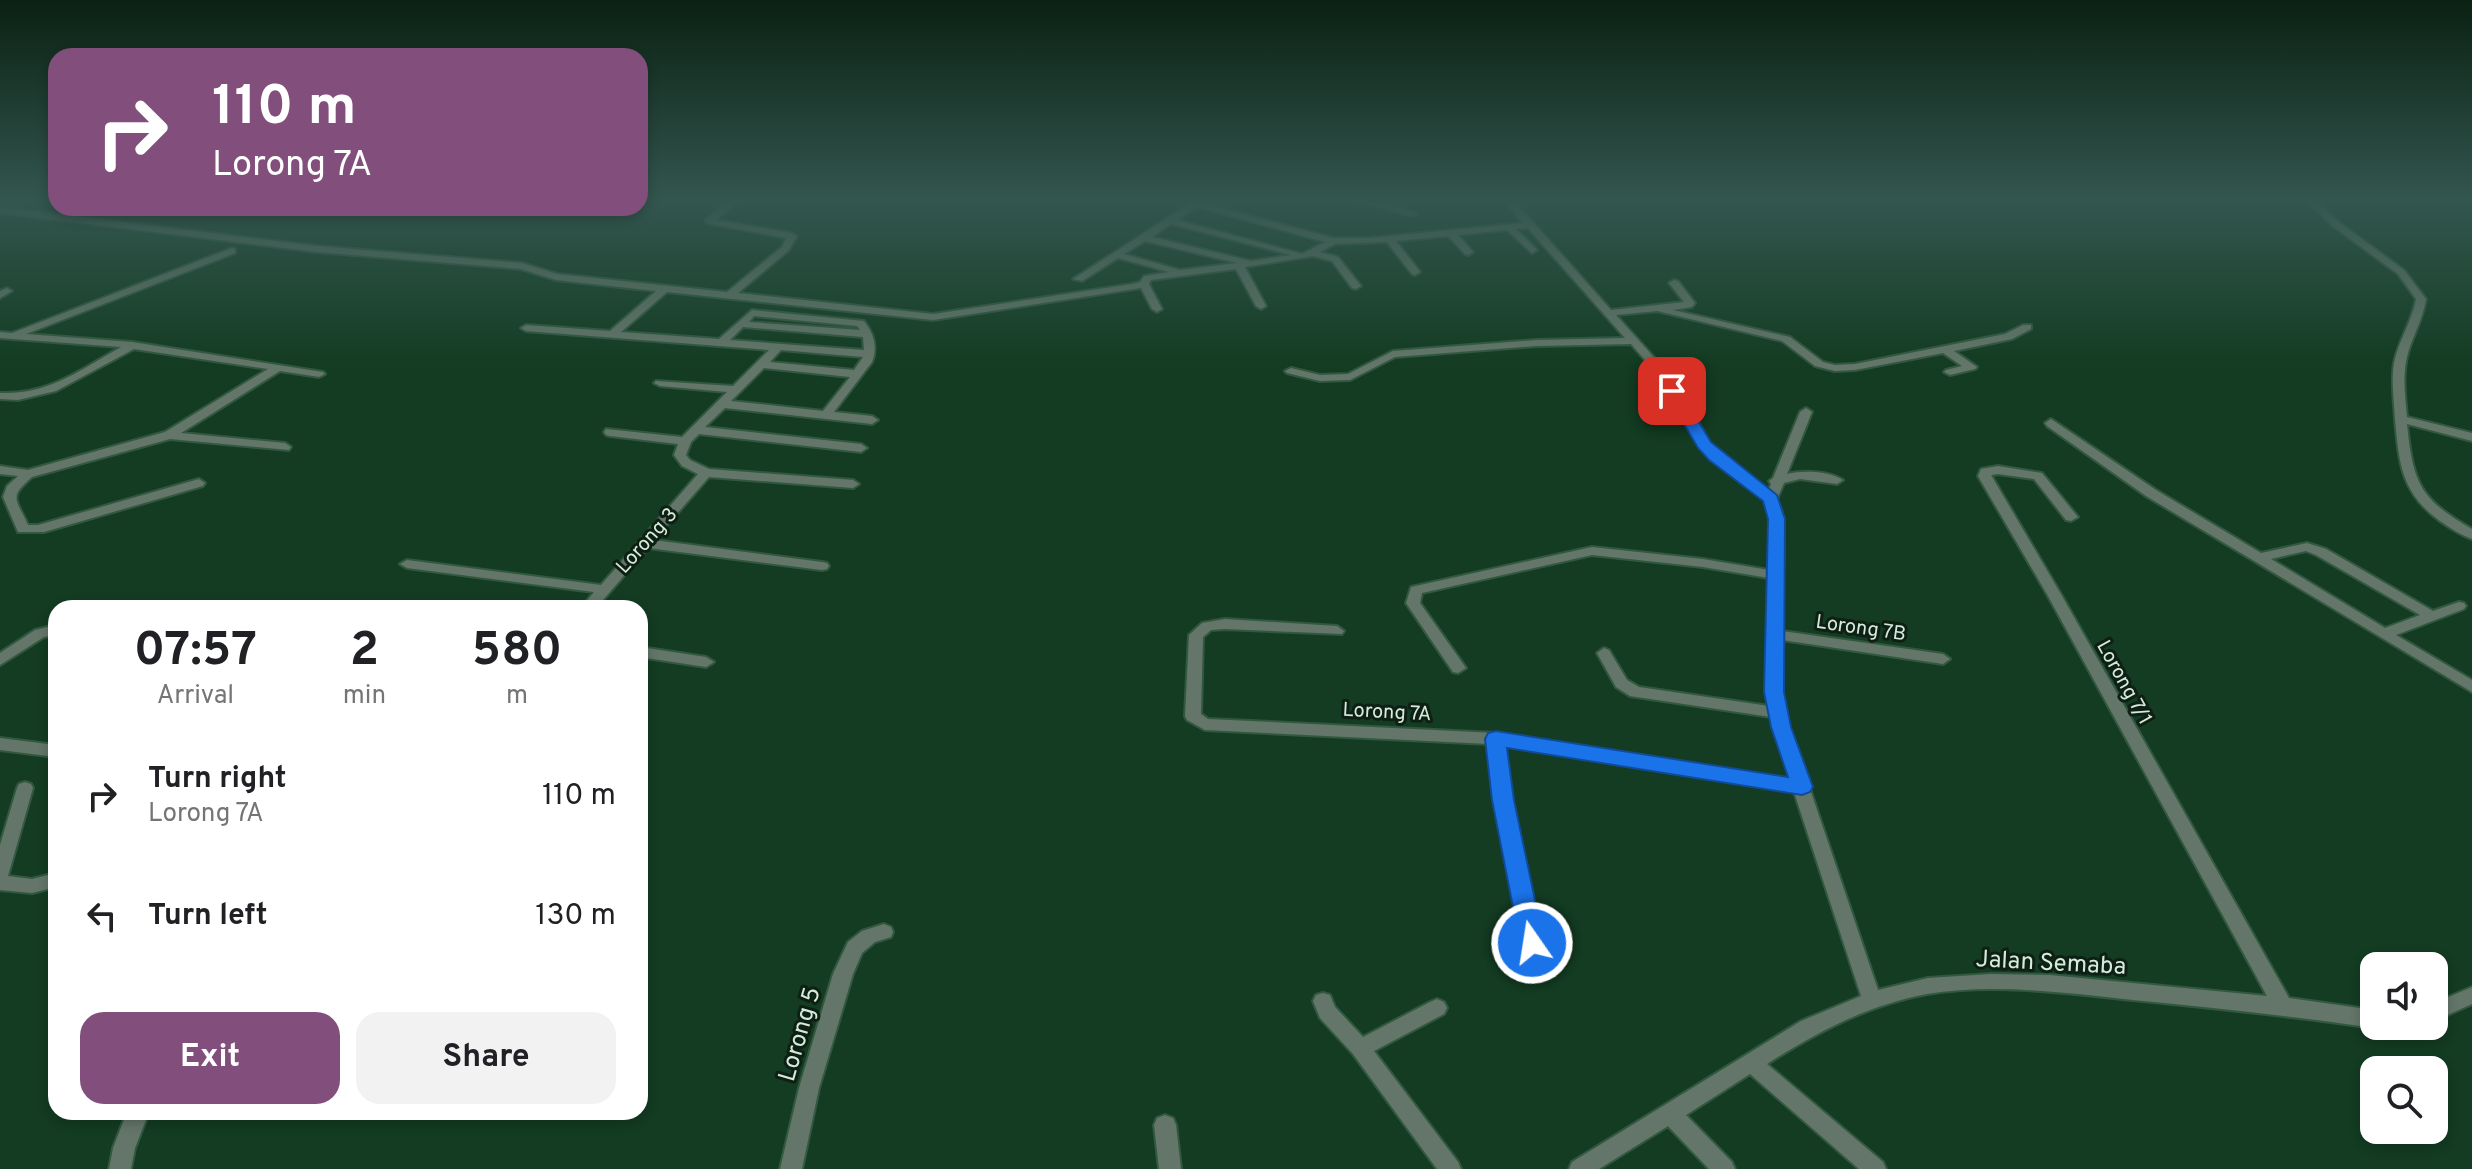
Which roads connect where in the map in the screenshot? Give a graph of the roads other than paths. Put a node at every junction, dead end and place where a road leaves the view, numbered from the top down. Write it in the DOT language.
graph roads {
  1 [pos="220,256"];
  2 [pos="396,256"];
  3 [pos="777,256"];
  4 [pos="1115,256"];
  5 [pos="1118,256"];
  6 [pos="1219,256"];
  7 [pos="1307,256"];
  8 [pos="1313,256"];
  9 [pos="1403,256"];
  10 [pos="1556,256"];
  11 [pos="2379,256"];
  12 [pos="1255,264"];
  13 [pos="1239,266"];
  14 [pos="1415,272"];
  15 [pos="1184,273"];
  16 [pos="1078,279"];
  17 [pos="1674,283"];
  18 [pos="1144,284"];
  19 [pos="1356,286"];
  20 [pos="670,290"];
  21 [pos="729,296"];
  22 [pos="1261,306"];
  23 [pos="1157,309"];
  24 [pos="1661,310"];
  25 [pos="1608,313"];
  26 [pos="2027,327"];
  27 [pos="526,328"];
  28 [pos="620,333"];
  29 [pos="6,336"];
  30 [pos="723,341"];
  31 [pos="1634,341"];
  32 [pos="132,345"];
  33 [pos="779,346"];
  34 [pos="1946,350"];
  35 [pos="870,354"];
  36 [pos="761,364"];
  37 [pos="278,368"];
  38 [pos="1291,371"];
  39 [pos="1950,372"];
  40 [pos="319,374"];
  41 [pos="857,374"];
  42 [pos="660,383"];
  43 [pos="737,390"];
  44 [pos="0,396"];
  45 [pos="724,404"];
  46 [pos="1806,412"];
  47 [pos="826,415"];
  48 [pos="2401,419"];
  49 [pos="872,420"];
  50 [pos="2051,423"];
  51 [pos="699,430"];
  52 [pos="610,432"];
  53 [pos="169,435"];
  54 [pos="2472,437"];
  55 [pos="685,441"];
  56 [pos="285,447"];
  57 [pos="861,448"];
  58 [pos="0,470"];
  59 [pos="706,473"];
  60 [pos="28,474"];
  61 [pos="1837,480"];
  62 [pos="1775,481"];
  63 [pos="199,483"];
  64 [pos="853,484"];
  65 [pos="1771,499"];
  66 [pos="2071,517"];
  67 [pos="2472,535"];
  68 [pos="643,543"];
  69 [pos="2258,558"];
  70 [pos="407,564"];
  71 [pos="822,566"];
  72 [pos="1774,575"];
  73 [pos="602,589"];
  74 [pos="594,600"];
  75 [pos="2459,606"];
  76 [pos="2430,615"];
  77 [pos="1337,631"];
  78 [pos="48,632"];
  79 [pos="1774,634"];
  80 [pos="2384,634"];
  81 [pos="648,653"];
  82 [pos="1604,653"];
  83 [pos="1943,659"];
  84 [pos="0,660"];
  85 [pos="706,662"];
  86 [pos="1458,668"];
  87 [pos="2472,687"];
  88 [pos="1779,713"];
  89 [pos="1496,739"];
  90 [pos="0,744"];
  91 [pos="48,750"];
  92 [pos="1802,787"];
  93 [pos="25,788"];
  94 [pos="0,877"];
  95 [pos="48,881"];
  96 [pos="884,932"];
  97 [pos="1532,943"];
  98 [pos="2472,995"];
  99 [pos="1872,1000"];
  100 [pos="1323,1001"];
  101 [pos="2283,1006"];
  102 [pos="2448,1006"];
  103 [pos="1437,1008"];
  104 [pos="2360,1017"];
  105 [pos="1360,1048"];
  106 [pos="1750,1062"];
  107 [pos="1669,1112"];
  108 [pos="135,1120"];
  109 [pos="1165,1125"];
  110 [pos="120,1169"];
  111 [pos="791,1169"];
  112 [pos="1170,1169"];
  113 [pos="1450,1169"];
  114 [pos="1580,1169"];
  115 [pos="1724,1169"];
  116 [pos="1875,1169"];
  1 -- 29 [label="street"];
  2 -- 20 [label="street"];
  3 -- 21 [label="street"];
  4 -- 16 [label="street"];
  5 -- 15 [label="street"];
  6 -- 12 [label="street"];
  7 -- 12 [label="street"];
  8 -- 19 [label="street"];
  9 -- 14 [label="street"];
  10 -- 25 [label="street"];
  11 -- 48 [label="street"];
  12 -- 13 [label="street"];
  13 -- 15 [label="street"];
  13 -- 22 [label="street"];
  15 -- 18 [label="street"];
  17 -- 24 [label="street"];
  18 -- 21 [label="street"];
  18 -- 23 [label="street"];
  20 -- 21 [label="street"];
  20 -- 28 [label="street"];
  24 -- 25 [label="street"];
  24 -- 34 [label="street"];
  25 -- 31 [label="street"];
  26 -- 34 [label="street"];
  27 -- 28 [label="street"];
  28 -- 30 [label="street"];
  29 -- 32 [label="street"];
  30 -- 33 [label="street"];
  30 -- 35 [label="street"];
  31 -- 38 [label="street"];
  31 -- 65 [label="street"];
  32 -- 37 [label="street"];
  32 -- 44 [label="street"];
  33 -- 35 [label="street"];
  33 -- 36 [label="street"];
  34 -- 39 [label="street"];
  35 -- 41 [label="street"];
  36 -- 41 [label="street"];
  36 -- 43 [label="street"];
  37 -- 40 [label="street"];
  37 -- 53 [label="street"];
  41 -- 47 [label="street"];
  42 -- 43 [label="street"];
  43 -- 45 [label="street"];
  45 -- 47 [label="street"];
  45 -- 51 [label="street"];
  46 -- 62 [label="street"];
  47 -- 49 [label="street"];
  48 -- 54 [label="street"];
  48 -- 67 [label="street"];
  50 -- 69 [label="street"];
  51 -- 55 [label="street"];
  51 -- 57 [label="street"];
  52 -- 55 [label="street"];
  53 -- 56 [label="street"];
  53 -- 60 [label="street"];
  55 -- 59 [label="street"];
  58 -- 60 [label="street"];
  59 -- 64 [label="street"];
  59 -- 68 [label="street, Lorong 3"];
  60 -- 63 [label="street"];
  61 -- 62 [label="street"];
  62 -- 65 [label="street"];
  65 -- 72 [label="street"];
  66 -- 101 [label="street, Lorong 7/1"];
  68 -- 71 [label="street"];
  68 -- 73 [label="street, Lorong 3"];
  69 -- 76 [label="street"];
  69 -- 80 [label="street"];
  70 -- 73 [label="street"];
  72 -- 79 [label="street"];
  72 -- 86 [label="street"];
  73 -- 74 [label="street, Lorong 3"];
  75 -- 76 [label="street"];
  76 -- 80 [label="street"];
  77 -- 89 [label="street, Lorong 7A"];
  78 -- 84 [label="street"];
  79 -- 83 [label="street, Lorong 7B"];
  79 -- 88 [label="street"];
  80 -- 87 [label="street"];
  81 -- 85 [label="street"];
  82 -- 88 [label="street"];
  88 -- 92 [label="street"];
  89 -- 92 [label="street, Lorong 7A"];
  89 -- 97 [label="street"];
  90 -- 91 [label="street"];
  92 -- 99 [label="street"];
  93 -- 94 [label="street"];
  94 -- 95 [label="street"];
  96 -- 111 [label="street, Lorong 5"];
  98 -- 102 [label="street"];
  99 -- 101 [label="street, Jalan Semaba"];
  99 -- 106 [label="street, Jalan Semaba"];
  100 -- 105 [label="street"];
  101 -- 104 [label="street, Jalan Semaba"];
  103 -- 105 [label="street"];
  105 -- 113 [label="street"];
  106 -- 107 [label="street, Jalan Semaba"];
  106 -- 116 [label="street"];
  107 -- 114 [label="street, Jalan Semaba"];
  107 -- 115 [label="street"];
  108 -- 110 [label="street"];
  109 -- 112 [label="street"];
}
